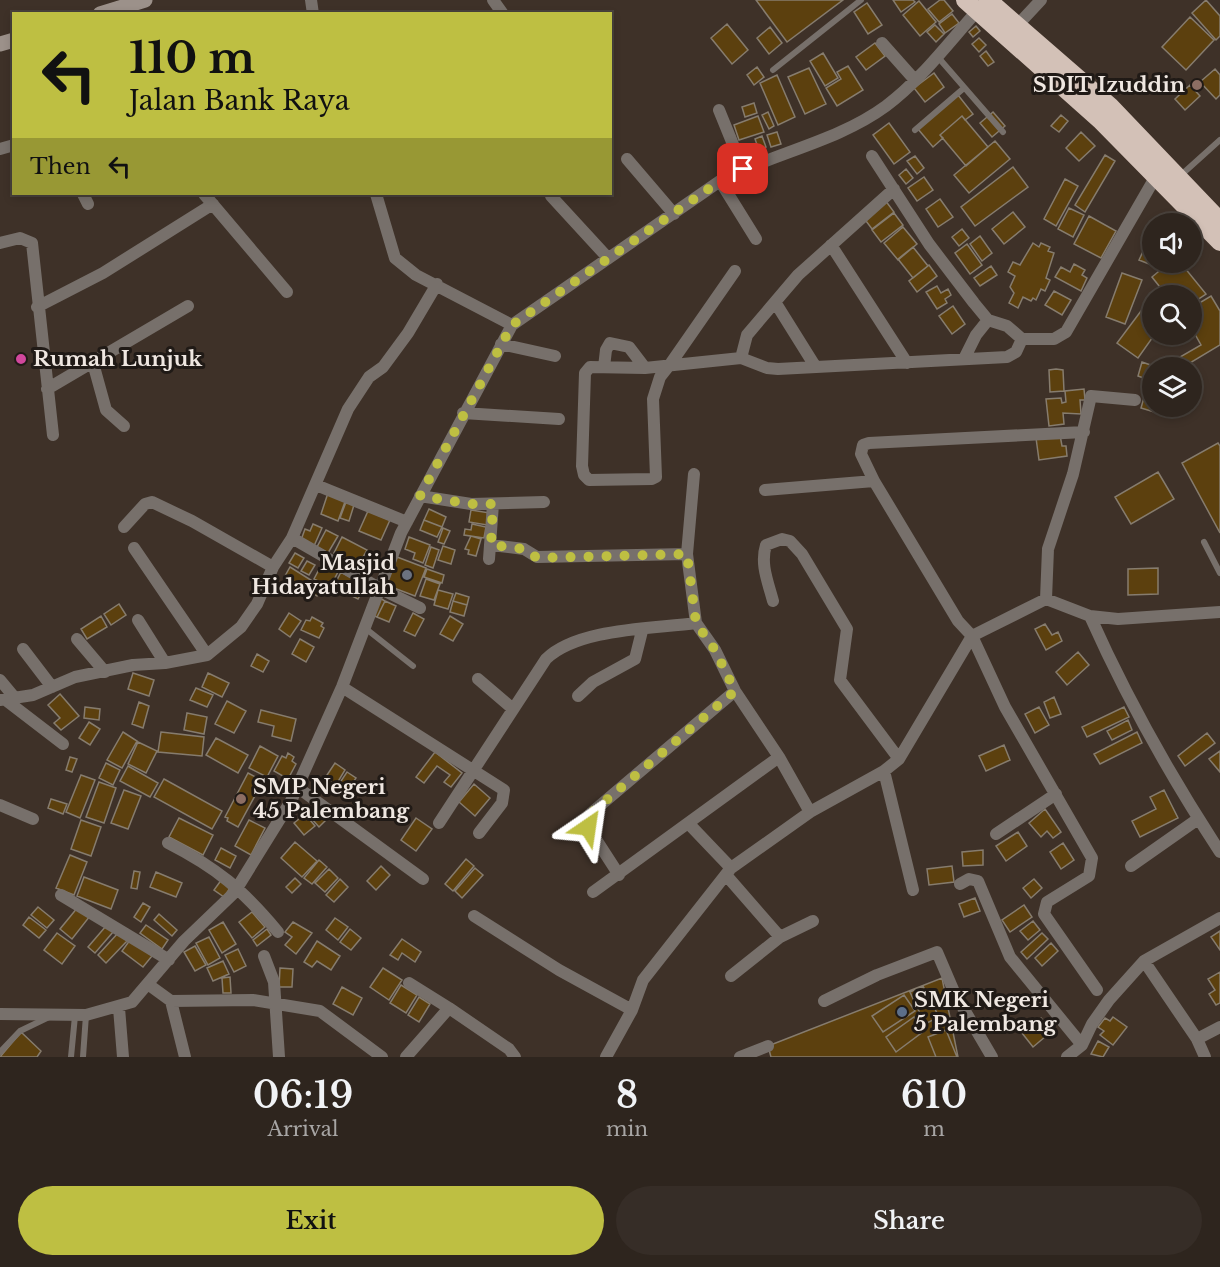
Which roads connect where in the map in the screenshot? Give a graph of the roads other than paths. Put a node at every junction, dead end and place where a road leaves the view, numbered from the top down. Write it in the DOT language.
graph roads {
  1 [pos="145,0"];
  2 [pos="861,0"];
  3 [pos="1041,0"];
  4 [pos="977,4"];
  5 [pos="106,12"];
  6 [pos="1011,31"];
  7 [pos="882,43"];
  8 [pos="936,56"];
  9 [pos="773,70"];
  10 [pos="914,80"];
  11 [pos="964,88"];
  12 [pos="719,110"];
  13 [pos="915,130"];
  14 [pos="1003,132"];
  15 [pos="1220,140"];
  16 [pos="872,156"];
  17 [pos="627,159"];
  18 [pos="743,169"];
  19 [pos="1156,176"];
  20 [pos="1179,176"];
  21 [pos="720,181"];
  22 [pos="894,189"];
  23 [pos="205,195"];
  24 [pos="376,195"];
  25 [pos="551,196"];
  26 [pos="213,204"];
  27 [pos="674,214"];
  28 [pos="1220,221"];
  29 [pos="756,239"];
  30 [pos="1220,242"];
  31 [pos="0,243"];
  32 [pos="831,245"];
  33 [pos="608,258"];
  34 [pos="735,271"];
  35 [pos="437,284"];
  36 [pos="287,292"];
  37 [pos="775,302"];
  38 [pos="188,306"];
  39 [pos="37,307"];
  40 [pos="988,320"];
  41 [pos="512,325"];
  42 [pos="1022,339"];
  43 [pos="501,344"];
  44 [pos="555,356"];
  45 [pos="741,358"];
  46 [pos="963,359"];
  47 [pos="93,363"];
  48 [pos="671,363"];
  49 [pos="907,363"];
  50 [pos="815,366"];
  51 [pos="604,367"];
  52 [pos="645,368"];
  53 [pos="47,389"];
  54 [pos="1135,400"];
  55 [pos="463,413"];
  56 [pos="559,419"];
  57 [pos="124,426"];
  58 [pos="1084,432"];
  59 [pos="53,435"];
  60 [pos="694,474"];
  61 [pos="874,481"];
  62 [pos="316,485"];
  63 [pos="765,490"];
  64 [pos="420,496"];
  65 [pos="544,502"];
  66 [pos="493,504"];
  67 [pos="407,522"];
  68 [pos="124,527"];
  69 [pos="292,538"];
  70 [pos="1204,542"];
  71 [pos="491,545"];
  72 [pos="134,548"];
  73 [pos="687,554"];
  74 [pos="489,559"];
  75 [pos="273,567"];
  76 [pos="1220,573"];
  77 [pos="379,588"];
  78 [pos="1046,599"];
  79 [pos="773,601"];
  80 [pos="420,608"];
  81 [pos="1220,612"];
  82 [pos="1090,616"];
  83 [pos="138,620"];
  84 [pos="696,623"];
  85 [pos="365,628"];
  86 [pos="642,631"];
  87 [pos="972,636"];
  88 [pos="77,639"];
  89 [pos="23,649"];
  90 [pos="207,655"];
  91 [pos="165,663"];
  92 [pos="413,666"];
  93 [pos="105,672"];
  94 [pos="478,679"];
  95 [pos="0,680"];
  96 [pos="52,687"];
  97 [pos="342,687"];
  98 [pos="735,691"];
  99 [pos="578,696"];
  100 [pos="7,700"];
  101 [pos="513,709"];
  102 [pos="63,744"];
  103 [pos="779,758"];
  104 [pos="899,759"];
  105 [pos="471,770"];
  106 [pos="884,771"];
  107 [pos="297,787"];
  108 [pos="1056,795"];
  109 [pos="0,805"];
  110 [pos="810,812"];
  111 [pos="33,819"];
  112 [pos="1198,819"];
  113 [pos="440,823"];
  114 [pos="689,824"];
  115 [pos="479,832"];
  116 [pos="996,834"];
  117 [pos="168,843"];
  118 [pos="1220,852"];
  119 [pos="1131,866"];
  120 [pos="729,871"];
  121 [pos="619,875"];
  122 [pos="423,879"];
  123 [pos="960,884"];
  124 [pos="238,887"];
  125 [pos="914,890"];
  126 [pos="593,892"];
  127 [pos="61,895"];
  128 [pos="474,916"];
  129 [pos="1220,918"];
  130 [pos="813,921"];
  131 [pos="278,932"];
  132 [pos="780,937"];
  133 [pos="264,957"];
  134 [pos="169,960"];
  135 [pos="1144,961"];
  136 [pos="731,976"];
  137 [pos="409,983"];
  138 [pos="149,985"];
  139 [pos="1097,990"];
  140 [pos="171,1001"];
  141 [pos="824,1001"];
  142 [pos="275,1004"];
  143 [pos="119,1008"];
  144 [pos="449,1008"];
  145 [pos="632,1010"];
  146 [pos="0,1014"];
  147 [pos="52,1015"];
  148 [pos="81,1016"];
  149 [pos="1220,1027"];
  150 [pos="1197,1039"];
  151 [pos="613,1045"];
  152 [pos="1082,1045"];
  153 [pos="768,1046"];
  154 [pos="0,1052"];
  155 [pos="70,1057"];
  156 [pos="83,1057"];
  157 [pos="123,1057"];
  158 [pos="185,1057"];
  159 [pos="279,1057"];
  160 [pos="382,1057"];
  161 [pos="406,1057"];
  162 [pos="515,1057"];
  163 [pos="606,1057"];
  164 [pos="619,1057"];
  165 [pos="740,1057"];
  166 [pos="992,1057"];
  167 [pos="1067,1057"];
  168 [pos="1205,1057"];
  1 -- 5 [label="street"];
  2 -- 9 [label="lane"];
  3 -- 6 [label="street"];
  4 -- 6 [label="highway"];
  4 -- 8 [label="street"];
  6 -- 19 [label="highway"];
  6 -- 20 [label="highway"];
  7 -- 10 [label="street"];
  8 -- 10 [label="street"];
  8 -- 11 [label="lane"];
  10 -- 18 [label="street"];
  11 -- 13 [label="lane"];
  11 -- 14 [label="lane"];
  12 -- 18 [label="street"];
  15 -- 20 [label="lane"];
  16 -- 22 [label="street"];
  17 -- 27 [label="street"];
  18 -- 21 [label="street"];
  19 -- 30 [label="highway"];
  19 -- 42 [label="street"];
  20 -- 28 [label="highway"];
  21 -- 27 [label="street"];
  21 -- 29 [label="street"];
  22 -- 32 [label="street"];
  22 -- 40 [label="street"];
  23 -- 26 [label="street"];
  24 -- 35 [label="street"];
  25 -- 33 [label="street"];
  26 -- 36 [label="street"];
  26 -- 39 [label="street"];
  27 -- 33 [label="street"];
  31 -- 39 [label="street"];
  32 -- 37 [label="street"];
  32 -- 49 [label="street"];
  33 -- 41 [label="street"];
  34 -- 48 [label="street"];
  35 -- 41 [label="street"];
  35 -- 62 [label="street"];
  37 -- 45 [label="street"];
  37 -- 50 [label="street"];
  38 -- 47 [label="street"];
  39 -- 53 [label="street"];
  40 -- 42 [label="street"];
  40 -- 46 [label="street"];
  41 -- 43 [label="street"];
  42 -- 46 [label="street"];
  43 -- 44 [label="street"];
  43 -- 55 [label="street"];
  45 -- 48 [label="street"];
  45 -- 50 [label="street"];
  46 -- 49 [label="street"];
  47 -- 53 [label="street"];
  47 -- 57 [label="street"];
  48 -- 51 [label="street"];
  48 -- 52 [label="street"];
  49 -- 50 [label="street"];
  51 -- 52 [label="street"];
  51 -- 52 [label="street"];
  53 -- 59 [label="street"];
  54 -- 58 [label="street"];
  55 -- 56 [label="street"];
  55 -- 64 [label="street"];
  58 -- 61 [label="street"];
  58 -- 78 [label="street"];
  60 -- 73 [label="street"];
  61 -- 63 [label="street"];
  61 -- 87 [label="street"];
  62 -- 67 [label="street"];
  62 -- 69 [label="street"];
  64 -- 66 [label="street"];
  64 -- 67 [label="street"];
  65 -- 66 [label="street"];
  66 -- 71 [label="street"];
  67 -- 77 [label="street"];
  68 -- 75 [label="street"];
  69 -- 75 [label="street"];
  69 -- 77 [label="street"];
  70 -- 76 [label="lane"];
  71 -- 73 [label="street"];
  71 -- 74 [label="street"];
  72 -- 90 [label="street"];
  73 -- 84 [label="street"];
  75 -- 90 [label="street"];
  77 -- 80 [label="street"];
  77 -- 85 [label="street"];
  78 -- 82 [label="street"];
  78 -- 87 [label="street"];
  79 -- 104 [label="street"];
  81 -- 82 [label="street"];
  82 -- 112 [label="street"];
  83 -- 91 [label="street"];
  84 -- 86 [label="street"];
  84 -- 98 [label="street"];
  85 -- 92 [label="lane"];
  85 -- 97 [label="street"];
  86 -- 99 [label="street"];
  86 -- 101 [label="street"];
  87 -- 104 [label="street"];
  87 -- 108 [label="street"];
  88 -- 93 [label="street"];
  89 -- 96 [label="street"];
  90 -- 91 [label="street"];
  91 -- 93 [label="street"];
  93 -- 96 [label="street"];
  94 -- 101 [label="street"];
  95 -- 100 [label="street"];
  96 -- 100 [label="street"];
  97 -- 105 [label="street"];
  97 -- 107 [label="street"];
  98 -- 103 [label="street"];
  98 -- 121 [label="street"];
  100 -- 102 [label="street"];
  101 -- 105 [label="street"];
  103 -- 110 [label="street"];
  103 -- 114 [label="street"];
  104 -- 106 [label="street"];
  105 -- 113 [label="street"];
  105 -- 115 [label="street"];
  106 -- 110 [label="street"];
  106 -- 125 [label="street"];
  107 -- 122 [label="street"];
  107 -- 124 [label="street"];
  108 -- 116 [label="street"];
  108 -- 139 [label="street"];
  109 -- 111 [label="street"];
  110 -- 120 [label="street"];
  112 -- 118 [label="street"];
  112 -- 119 [label="street"];
  114 -- 120 [label="street"];
  114 -- 121 [label="street"];
  117 -- 124 [label="street"];
  120 -- 132 [label="street"];
  120 -- 145 [label="street"];
  121 -- 126 [label="street"];
  123 -- 152 [label="street"];
  124 -- 131 [label="street"];
  124 -- 134 [label="street"];
  127 -- 134 [label="street"];
  128 -- 145 [label="street"];
  129 -- 135 [label="street"];
  130 -- 132 [label="street"];
  132 -- 136 [label="street"];
  133 -- 142 [label="street"];
  134 -- 138 [label="street"];
  135 -- 150 [label="street"];
  135 -- 152 [label="street"];
  137 -- 144 [label="street"];
  138 -- 140 [label="street"];
  138 -- 143 [label="street"];
  140 -- 142 [label="street"];
  140 -- 158 [label="street"];
  141 -- 166 [label="street"];
  142 -- 159 [label="street"];
  142 -- 160 [label="street"];
  143 -- 148 [label="street"];
  143 -- 157 [label="street"];
  144 -- 161 [label="street"];
  144 -- 162 [label="street"];
  145 -- 151 [label="street"];
  146 -- 147 [label="street"];
  147 -- 148 [label="street"];
  147 -- 154 [label="lane"];
  148 -- 155 [label="lane"];
  148 -- 156 [label="lane"];
  149 -- 150 [label="street"];
  150 -- 168 [label="street"];
  151 -- 163 [label="street"];
  151 -- 164 [label="street"];
  152 -- 167 [label="street"];
  153 -- 165 [label="street"];
}
